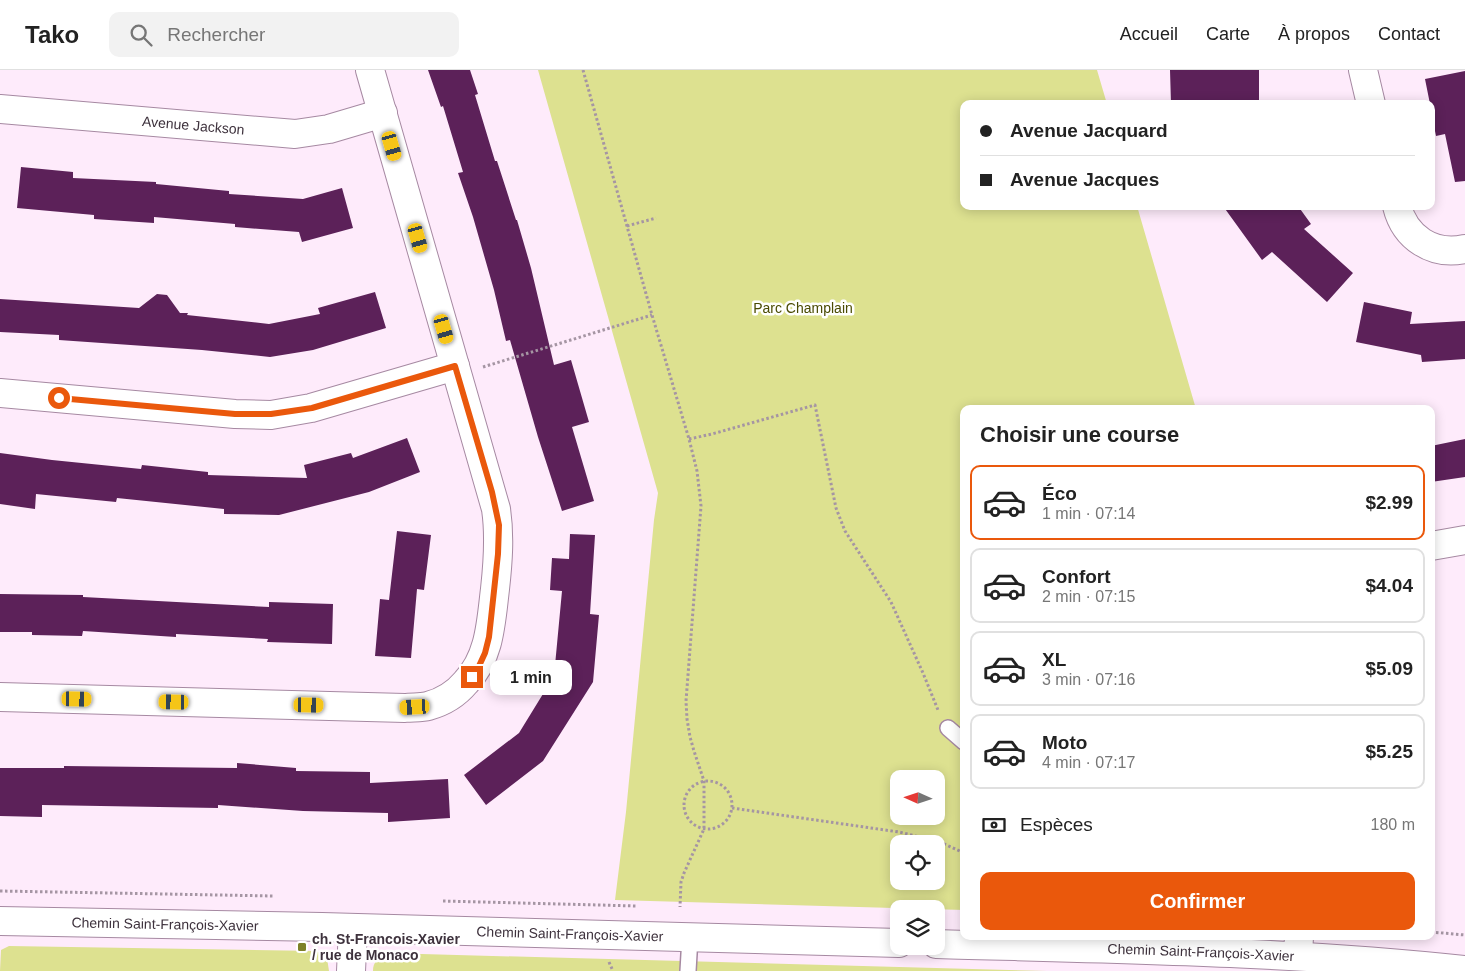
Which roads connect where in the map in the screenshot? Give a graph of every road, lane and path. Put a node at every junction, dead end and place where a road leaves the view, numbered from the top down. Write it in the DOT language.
graph roads {
  1 [pos="370,70"];
  2 [pos="583,70"];
  3 [pos="1363,70"];
  4 [pos="1370,100"];
  5 [pos="0,109"];
  6 [pos="383,113"];
  7 [pos="1398,210"];
  8 [pos="656,218"];
  9 [pos="627,226"];
  10 [pos="1465,249"];
  11 [pos="652,315"];
  12 [pos="455,366"];
  13 [pos="483,367"];
  14 [pos="0,393"];
  15 [pos="689,439"];
  16 [pos="1465,540"];
  17 [pos="1435,545"];
  18 [pos="0,697"];
  19 [pos="948,728"];
  20 [pos="960,738"];
  21 [pos="704,781"];
  22 [pos="732,808"];
  23 [pos="704,829"];
  24 [pos="960,851"];
  25 [pos="680,907"];
  26 [pos="0,921"];
  27 [pos="353,929"];
  28 [pos="1435,932"];
  29 [pos="1465,935"];
  30 [pos="690,937"];
  31 [pos="1092,942"];
  32 [pos="890,943"];
  33 [pos="945,944"];
  34 [pos="1296,954"];
  35 [pos="1465,970"];
  36 [pos="351,971"];
  37 [pos="688,971"];
  1 -- 6 [label="street"];
  2 -- 9 [label="path"];
  3 -- 4 [label="street"];
  5 -- 6 [label="street, Avenue Jackson"];
  6 -- 12 [label="street"];
  7 -- 10 [label="street"];
  8 -- 9 [label="path"];
  9 -- 11 [label="path"];
  11 -- 13 [label="path"];
  11 -- 15 [label="path"];
  12 -- 14 [label="street"];
  12 -- 18 [label="street"];
  15 -- 19 [label="path"];
  15 -- 21 [label="path"];
  16 -- 17 [label="street"];
  19 -- 20 [label="lane"];
  21 -- 22 [label="path"];
  21 -- 23 [label="path"];
  21 -- 23 [label="path"];
  22 -- 23 [label="path"];
  22 -- 24 [label="path"];
  23 -- 25 [label="path"];
  26 -- 27 [label="street, Chemin Saint-François-Xavier"];
  27 -- 30 [label="street, Chemin Saint-François-Xavier"];
  27 -- 36 [label="street"];
  28 -- 29 [label="path"];
  30 -- 32 [label="street, Chemin Saint-François-Xavier"];
  30 -- 37 [label="lane"];
  31 -- 33 [label="street, Chemin Saint-François-Xavier"];
  31 -- 34 [label="street, Chemin Saint-François-Xavier"];
  34 -- 35 [label="street, Chemin Saint-François-Xavier"];
}
